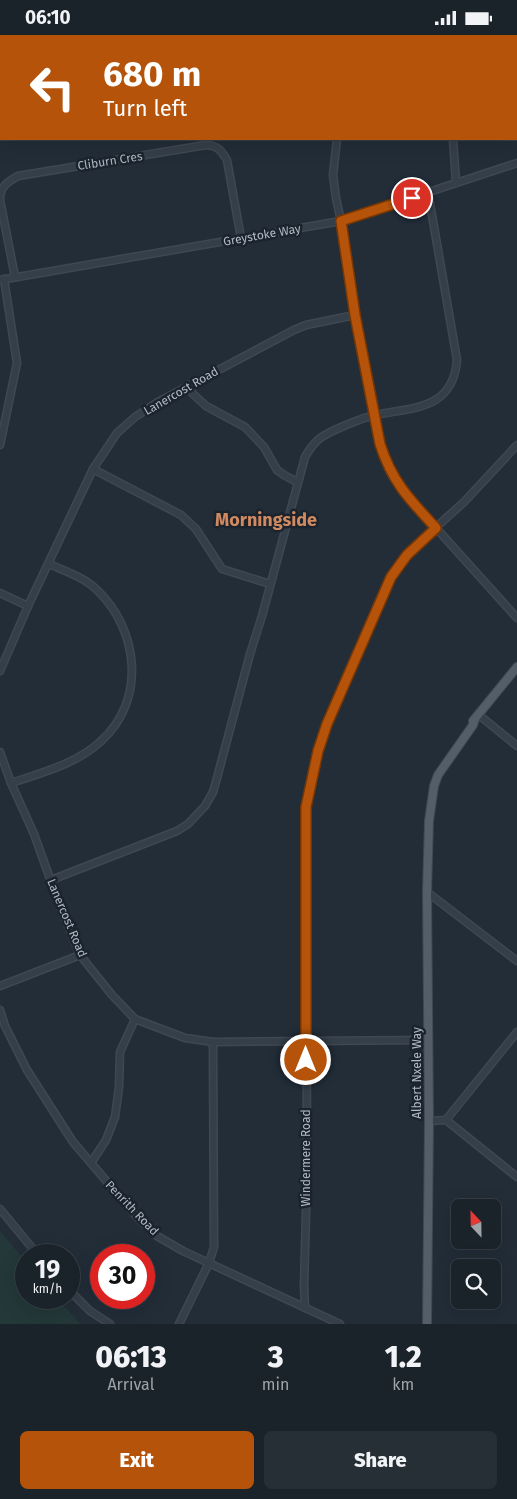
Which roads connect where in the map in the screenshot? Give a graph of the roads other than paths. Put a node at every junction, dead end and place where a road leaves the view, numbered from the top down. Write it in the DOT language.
graph roads {
  1 [pos="338,140"];
  2 [pos="453,140"];
  3 [pos="517,163"];
  4 [pos="456,183"];
  5 [pos="428,193"];
  6 [pos="341,221"];
  7 [pos="241,238"];
  8 [pos="15,277"];
  9 [pos="2,280"];
  10 [pos="355,315"];
  11 [pos="188,385"];
  12 [pos="374,415"];
  13 [pos="0,445"];
  14 [pos="517,445"];
  15 [pos="93,469"];
  16 [pos="298,482"];
  17 [pos="436,528"];
  18 [pos="49,564"];
  19 [pos="270,584"];
  20 [pos="0,593"];
  21 [pos="28,605"];
  22 [pos="517,618"];
  23 [pos="517,667"];
  24 [pos="0,671"];
  25 [pos="477,717"];
  26 [pos="517,746"];
  27 [pos="0,752"];
  28 [pos="10,783"];
  29 [pos="51,880"];
  30 [pos="427,893"];
  31 [pos="80,955"];
  32 [pos="517,961"];
  33 [pos="0,986"];
  34 [pos="0,1011"];
  35 [pos="136,1019"];
  36 [pos="517,1032"];
  37 [pos="428,1040"];
  38 [pos="306,1041"];
  39 [pos="213,1043"];
  40 [pos="446,1120"];
  41 [pos="429,1121"];
  42 [pos="91,1163"];
  43 [pos="517,1177"];
  44 [pos="0,1209"];
  45 [pos="29,1244"];
  46 [pos="209,1263"];
  47 [pos="80,1303"];
  48 [pos="305,1308"];
  49 [pos="110,1324"];
  50 [pos="179,1324"];
  51 [pos="340,1324"];
  52 [pos="427,1324"];
  1 -- 6 [label="street"];
  2 -- 4 [label="street"];
  3 -- 4 [label="street, Greystoke Way"];
  4 -- 5 [label="street, Greystoke Way"];
  5 -- 6 [label="street, Greystoke Way"];
  5 -- 12 [label="street"];
  6 -- 7 [label="street, Greystoke Way"];
  6 -- 10 [label="street"];
  7 -- 8 [label="street, Greystoke Way"];
  7 -- 8 [label="street, Cliburn Cres"];
  8 -- 9 [label="street, Greystoke Way"];
  9 -- 13 [label="street"];
  10 -- 11 [label="street, Lanercost Road"];
  10 -- 12 [label="street"];
  11 -- 15 [label="street, Lanercost Road"];
  11 -- 16 [label="street"];
  12 -- 16 [label="street"];
  12 -- 17 [label="street"];
  14 -- 17 [label="street, Windermere Road"];
  15 -- 18 [label="street, Lanercost Road"];
  15 -- 19 [label="street"];
  16 -- 19 [label="street"];
  17 -- 22 [label="street"];
  17 -- 38 [label="street, Windermere Road"];
  18 -- 21 [label="street, Lanercost Road"];
  18 -- 28 [label="street"];
  19 -- 29 [label="street"];
  20 -- 21 [label="street"];
  21 -- 24 [label="street, Lanercost Road"];
  23 -- 25 [label="main road, Albert Nxele Way"];
  25 -- 26 [label="street"];
  25 -- 30 [label="main road, Albert Nxele Way"];
  27 -- 28 [label="street, Lanercost Road"];
  28 -- 29 [label="street, Lanercost Road"];
  29 -- 31 [label="street, Lanercost Road"];
  30 -- 32 [label="street"];
  30 -- 37 [label="main road, Albert Nxele Way"];
  31 -- 33 [label="street"];
  31 -- 35 [label="street, Lanercost Road"];
  34 -- 42 [label="street, Penrith Road"];
  35 -- 39 [label="street, Lanercost Road"];
  35 -- 42 [label="street"];
  36 -- 40 [label="street"];
  37 -- 38 [label="street, Lanercost Road"];
  37 -- 41 [label="main road, Albert Nxele Way"];
  38 -- 39 [label="street, Lanercost Road"];
  38 -- 48 [label="street, Windermere Road"];
  39 -- 46 [label="street"];
  40 -- 41 [label="street"];
  40 -- 43 [label="street"];
  41 -- 52 [label="main road, Albert Nxele Way"];
  42 -- 46 [label="street, Penrith Road"];
  44 -- 45 [label="street"];
  46 -- 48 [label="street, Penrith Road"];
  46 -- 50 [label="street"];
  47 -- 49 [label="street"];
  48 -- 51 [label="street, Penrith Road"];
}
